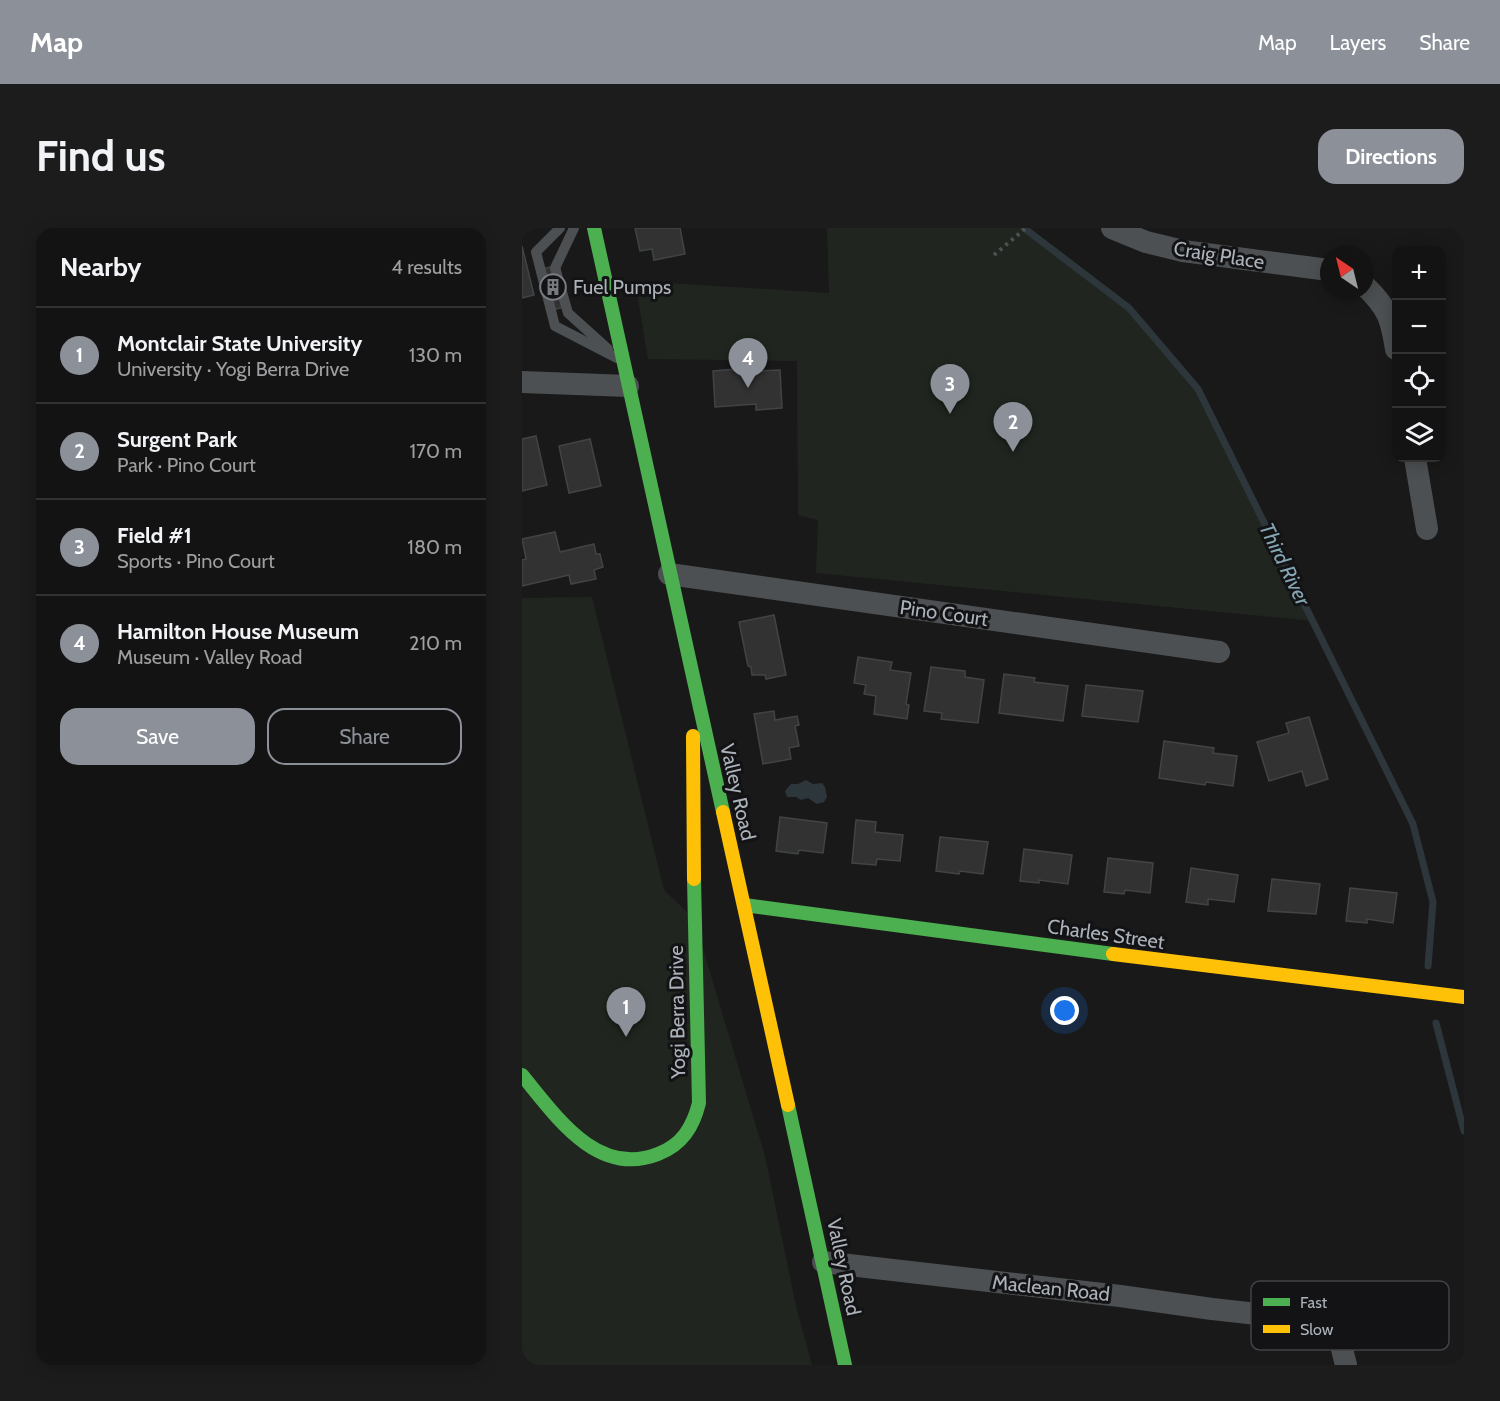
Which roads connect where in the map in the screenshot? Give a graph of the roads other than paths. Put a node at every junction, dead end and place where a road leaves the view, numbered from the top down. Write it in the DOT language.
graph roads {
  1 [pos="560,228"];
  2 [pos="574,228"];
  3 [pos="594,228"];
  4 [pos="1112,228"];
  5 [pos="1320,269"];
  6 [pos="1374,294"];
  7 [pos="1392,322"];
  8 [pos="622,361"];
  9 [pos="522,382"];
  10 [pos="628,386"];
  11 [pos="1416,462"];
  12 [pos="1427,529"];
  13 [pos="669,574"];
  14 [pos="1219,652"];
  15 [pos="693,678"];
  16 [pos="744,905"];
  17 [pos="1464,997"];
  18 [pos="522,1074"];
  19 [pos="824,1262"];
  20 [pos="1251,1312"];
  21 [pos="1342,1350"];
  22 [pos="846,1365"];
  23 [pos="1346,1365"];
  1 -- 8 [label="lane"];
  2 -- 8 [label="lane"];
  3 -- 8 [label="street, Valley Road"];
  4 -- 5 [label="street, Craig Place"];
  6 -- 7 [label="street"];
  8 -- 10 [label="street, Valley Road"];
  9 -- 10 [label="street"];
  10 -- 13 [label="street, Valley Road"];
  11 -- 12 [label="street"];
  13 -- 14 [label="street, Pino Court"];
  13 -- 15 [label="street, Valley Road"];
  15 -- 16 [label="street, Valley Road"];
  15 -- 18 [label="street, Yogi Berra Drive"];
  16 -- 17 [label="street, Charles Street"];
  16 -- 19 [label="street, Valley Road"];
  19 -- 20 [label="street, Maclean Road"];
  19 -- 22 [label="street, Valley Road"];
  21 -- 23 [label="street, Maclean Road"];
}
